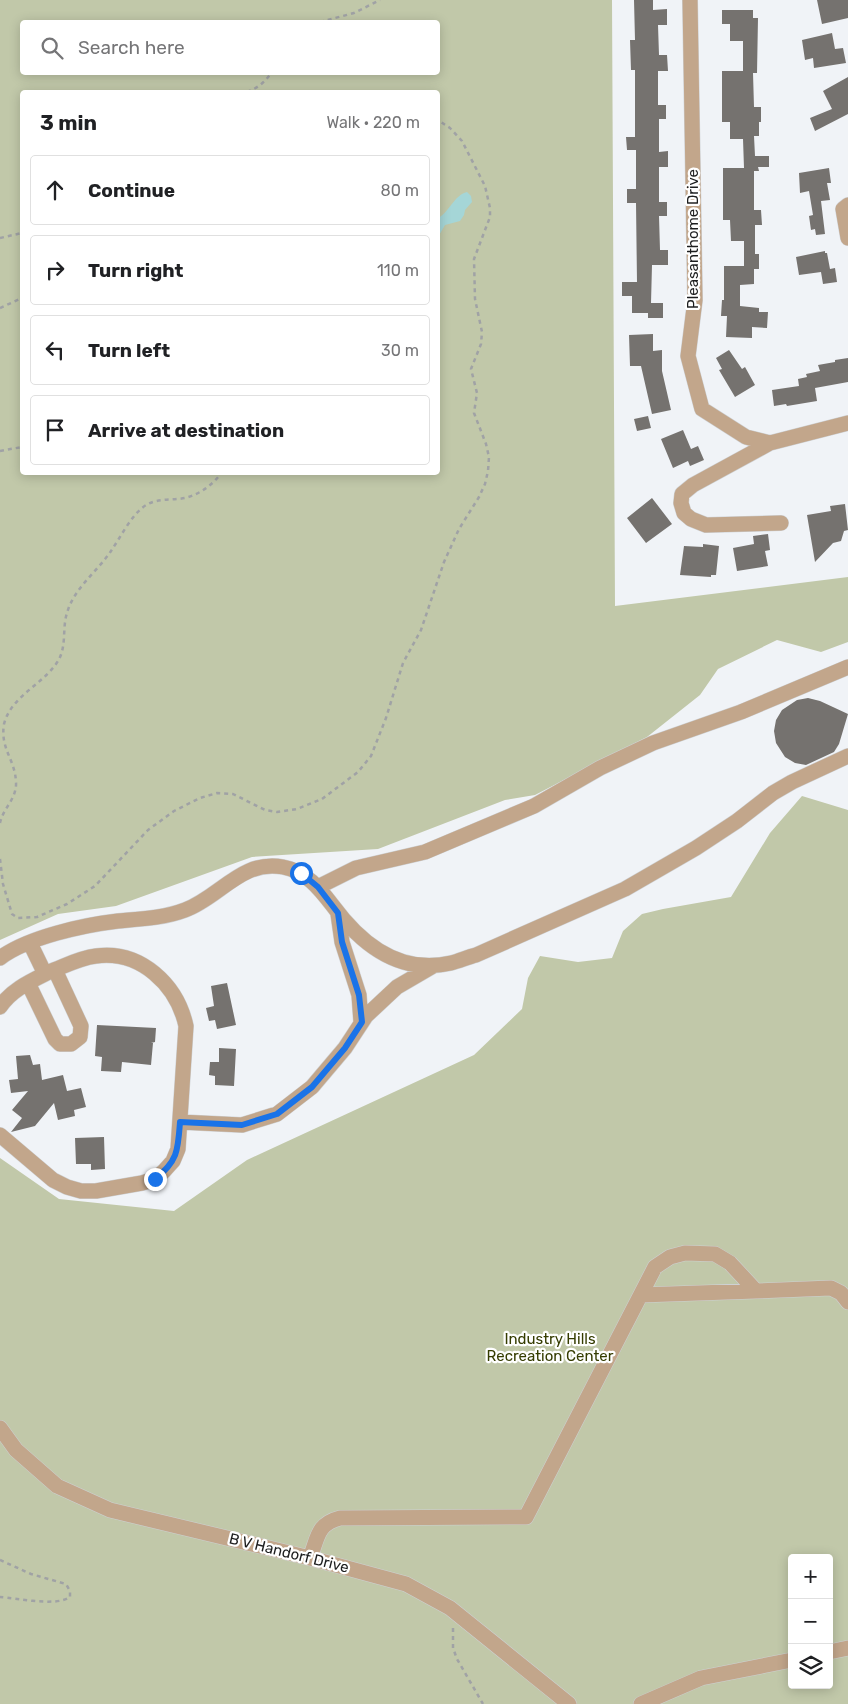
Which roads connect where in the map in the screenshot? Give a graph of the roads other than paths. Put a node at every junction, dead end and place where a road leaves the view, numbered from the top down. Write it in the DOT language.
graph roads {
  1 [pos="690,0"];
  2 [pos="848,205"];
  3 [pos="848,238"];
  4 [pos="848,423"];
  5 [pos="770,443"];
  6 [pos="781,523"];
  7 [pos="848,667"];
  8 [pos="848,756"];
  9 [pos="318,887"];
  10 [pos="338,913"];
  11 [pos="30,943"];
  12 [pos="0,958"];
  13 [pos="434,966"];
  14 [pos="50,972"];
  15 [pos="28,983"];
  16 [pos="0,1007"];
  17 [pos="362,1022"];
  18 [pos="180,1122"];
  19 [pos="0,1135"];
  20 [pos="756,1291"];
  21 [pos="641,1295"];
  22 [pos="848,1302"];
  23 [pos="0,1428"];
  24 [pos="310,1558"];
  25 [pos="848,1648"];
  26 [pos="833,1651"];
  27 [pos="788,1661"];
  28 [pos="663,1700"];
  29 [pos="569,1704"];
  30 [pos="641,1704"];
  1 -- 5 [label="street, Pleasanthome Drive"];
  2 -- 3 [label="street"];
  4 -- 5 [label="street, Pleasanthome Drive"];
  5 -- 6 [label="street"];
  7 -- 9 [label="street"];
  8 -- 13 [label="street"];
  9 -- 10 [label="street"];
  9 -- 11 [label="street"];
  10 -- 13 [label="street"];
  10 -- 17 [label="street"];
  11 -- 12 [label="street"];
  11 -- 14 [label="street"];
  13 -- 17 [label="street"];
  14 -- 15 [label="street"];
  14 -- 15 [label="street"];
  14 -- 18 [label="street"];
  15 -- 16 [label="street"];
  17 -- 18 [label="street"];
  18 -- 19 [label="street"];
  20 -- 21 [label="street"];
  20 -- 21 [label="street"];
  20 -- 22 [label="street"];
  21 -- 24 [label="street"];
  23 -- 24 [label="street, B V Handorf Drive"];
  24 -- 29 [label="street, B V Handorf Drive"];
  25 -- 26 [label="street"];
  27 -- 28 [label="street"];
  28 -- 30 [label="street"];
}
